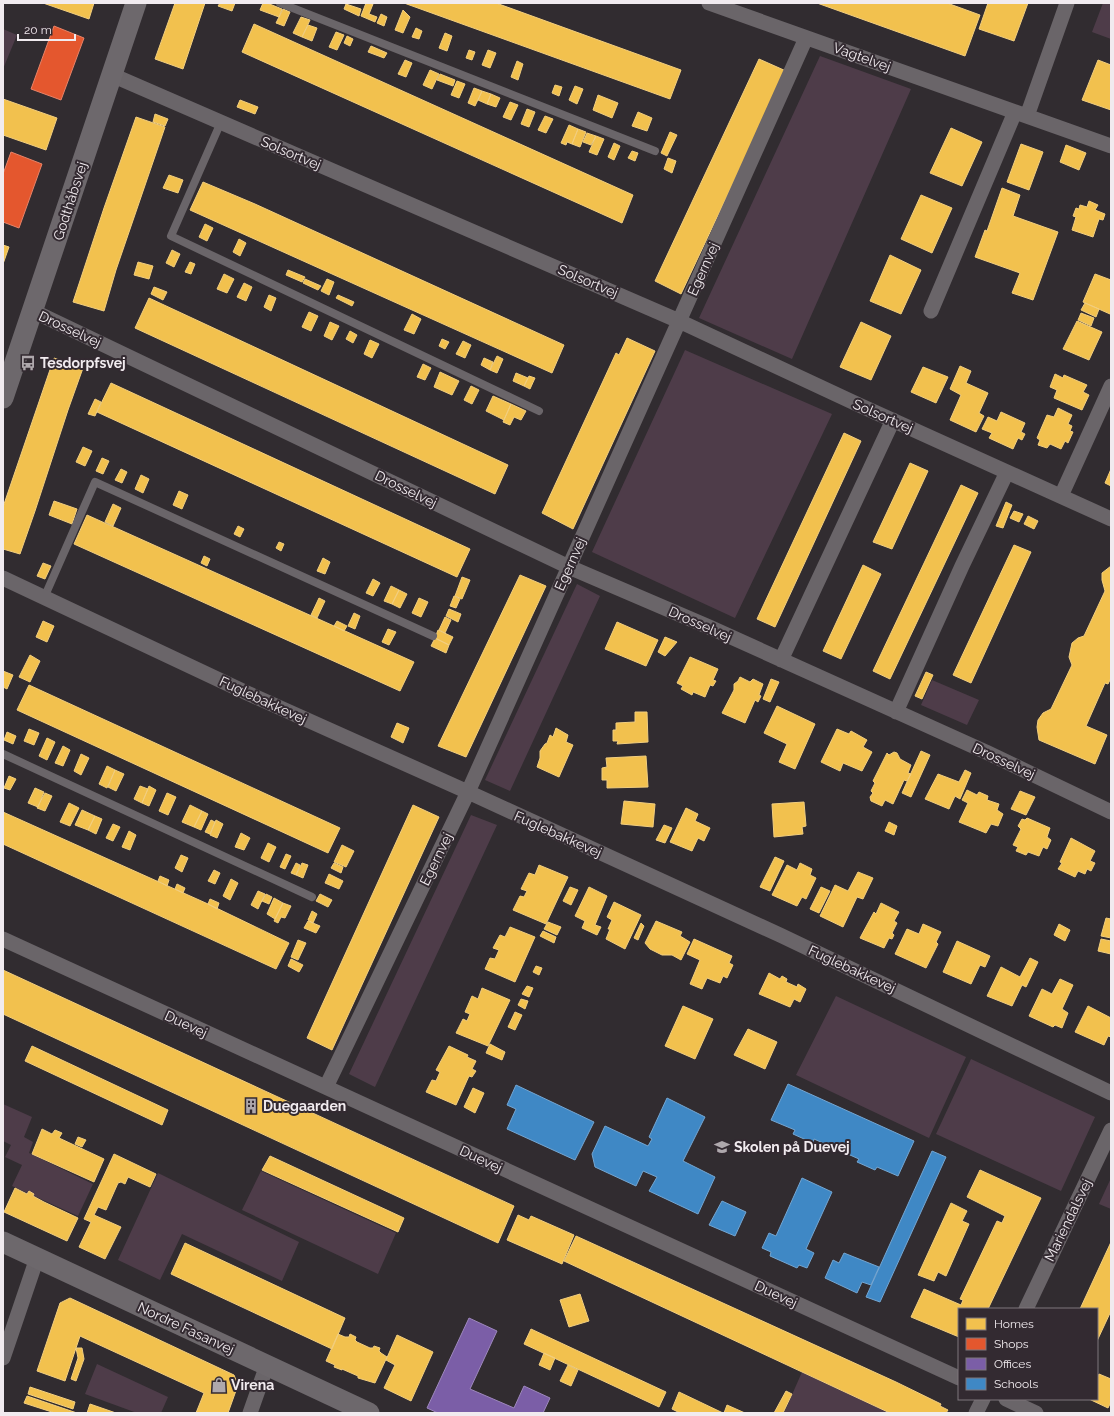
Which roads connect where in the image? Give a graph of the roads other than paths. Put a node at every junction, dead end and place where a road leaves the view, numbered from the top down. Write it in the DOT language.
graph roads {
  1 [pos="136,3"];
  2 [pos="280,3"];
  3 [pos="709,3"];
  4 [pos="1067,3"];
  5 [pos="806,38"];
  6 [pos="112,75"];
  7 [pos="1021,114"];
  8 [pos="221,122"];
  9 [pos="1111,146"];
  10 [pos="655,151"];
  11 [pos="33,311"];
  12 [pos="931,311"];
  13 [pos="679,321"];
  14 [pos="1111,386"];
  15 [pos="3,398"];
  16 [pos="539,411"];
  17 [pos="893,420"];
  18 [pos="1007,472"];
  19 [pos="1061,496"];
  20 [pos="1111,519"];
  21 [pos="569,567"];
  22 [pos="3,578"];
  23 [pos="44,598"];
  24 [pos="432,636"];
  25 [pos="781,660"];
  26 [pos="896,712"];
  27 [pos="3,754"];
  28 [pos="468,792"];
  29 [pos="1111,812"];
  30 [pos="312,897"];
  31 [pos="3,940"];
  32 [pos="326,1087"];
  33 [pos="1111,1093"];
  34 [pos="1111,1130"];
  35 [pos="3,1242"];
  36 [pos="36,1258"];
  37 [pos="1026,1308"];
  38 [pos="3,1358"];
  39 [pos="267,1365"];
  40 [pos="958,1378"];
  41 [pos="982,1400"];
  42 [pos="1008,1400"];
  43 [pos="250,1413"];
  44 [pos="369,1413"];
  45 [pos="976,1413"];
  46 [pos="1036,1413"];
  1 -- 6 [label="street, Godthåbsvej"];
  2 -- 10 [label="lane"];
  3 -- 5 [label="street, Vagtelvej"];
  4 -- 7 [label="street"];
  5 -- 7 [label="street, Vagtelvej"];
  5 -- 13 [label="street, Egernvej"];
  6 -- 8 [label="street, Solsortvej"];
  6 -- 11 [label="street, Godthåbsvej"];
  7 -- 9 [label="street, Vagtelvej"];
  7 -- 12 [label="street"];
  8 -- 13 [label="street, Solsortvej"];
  8 -- 16 [label="lane"];
  11 -- 15 [label="street, Godthåbsvej"];
  11 -- 21 [label="street, Drosselvej"];
  13 -- 17 [label="street, Solsortvej"];
  13 -- 21 [label="street, Egernvej"];
  14 -- 19 [label="street"];
  17 -- 18 [label="street, Solsortvej"];
  17 -- 25 [label="street"];
  18 -- 19 [label="street, Solsortvej"];
  18 -- 26 [label="street"];
  19 -- 20 [label="street, Solsortvej"];
  21 -- 25 [label="street, Drosselvej"];
  21 -- 28 [label="street, Egernvej"];
  22 -- 23 [label="street, Fuglebakkevej"];
  23 -- 24 [label="lane"];
  23 -- 28 [label="street, Fuglebakkevej"];
  25 -- 26 [label="street, Drosselvej"];
  26 -- 29 [label="street, Drosselvej"];
  27 -- 30 [label="lane"];
  28 -- 32 [label="street, Egernvej"];
  28 -- 33 [label="street, Fuglebakkevej"];
  31 -- 32 [label="street, Duevej"];
  32 -- 40 [label="street, Duevej"];
  34 -- 37 [label="street, Mariendalsvej"];
  35 -- 36 [label="street, Nordre Fasanvej"];
  36 -- 38 [label="street"];
  36 -- 39 [label="street, Nordre Fasanvej"];
  39 -- 43 [label="street"];
  39 -- 44 [label="street, Nordre Fasanvej"];
  41 -- 45 [label="street"];
  42 -- 46 [label="street"];
}
